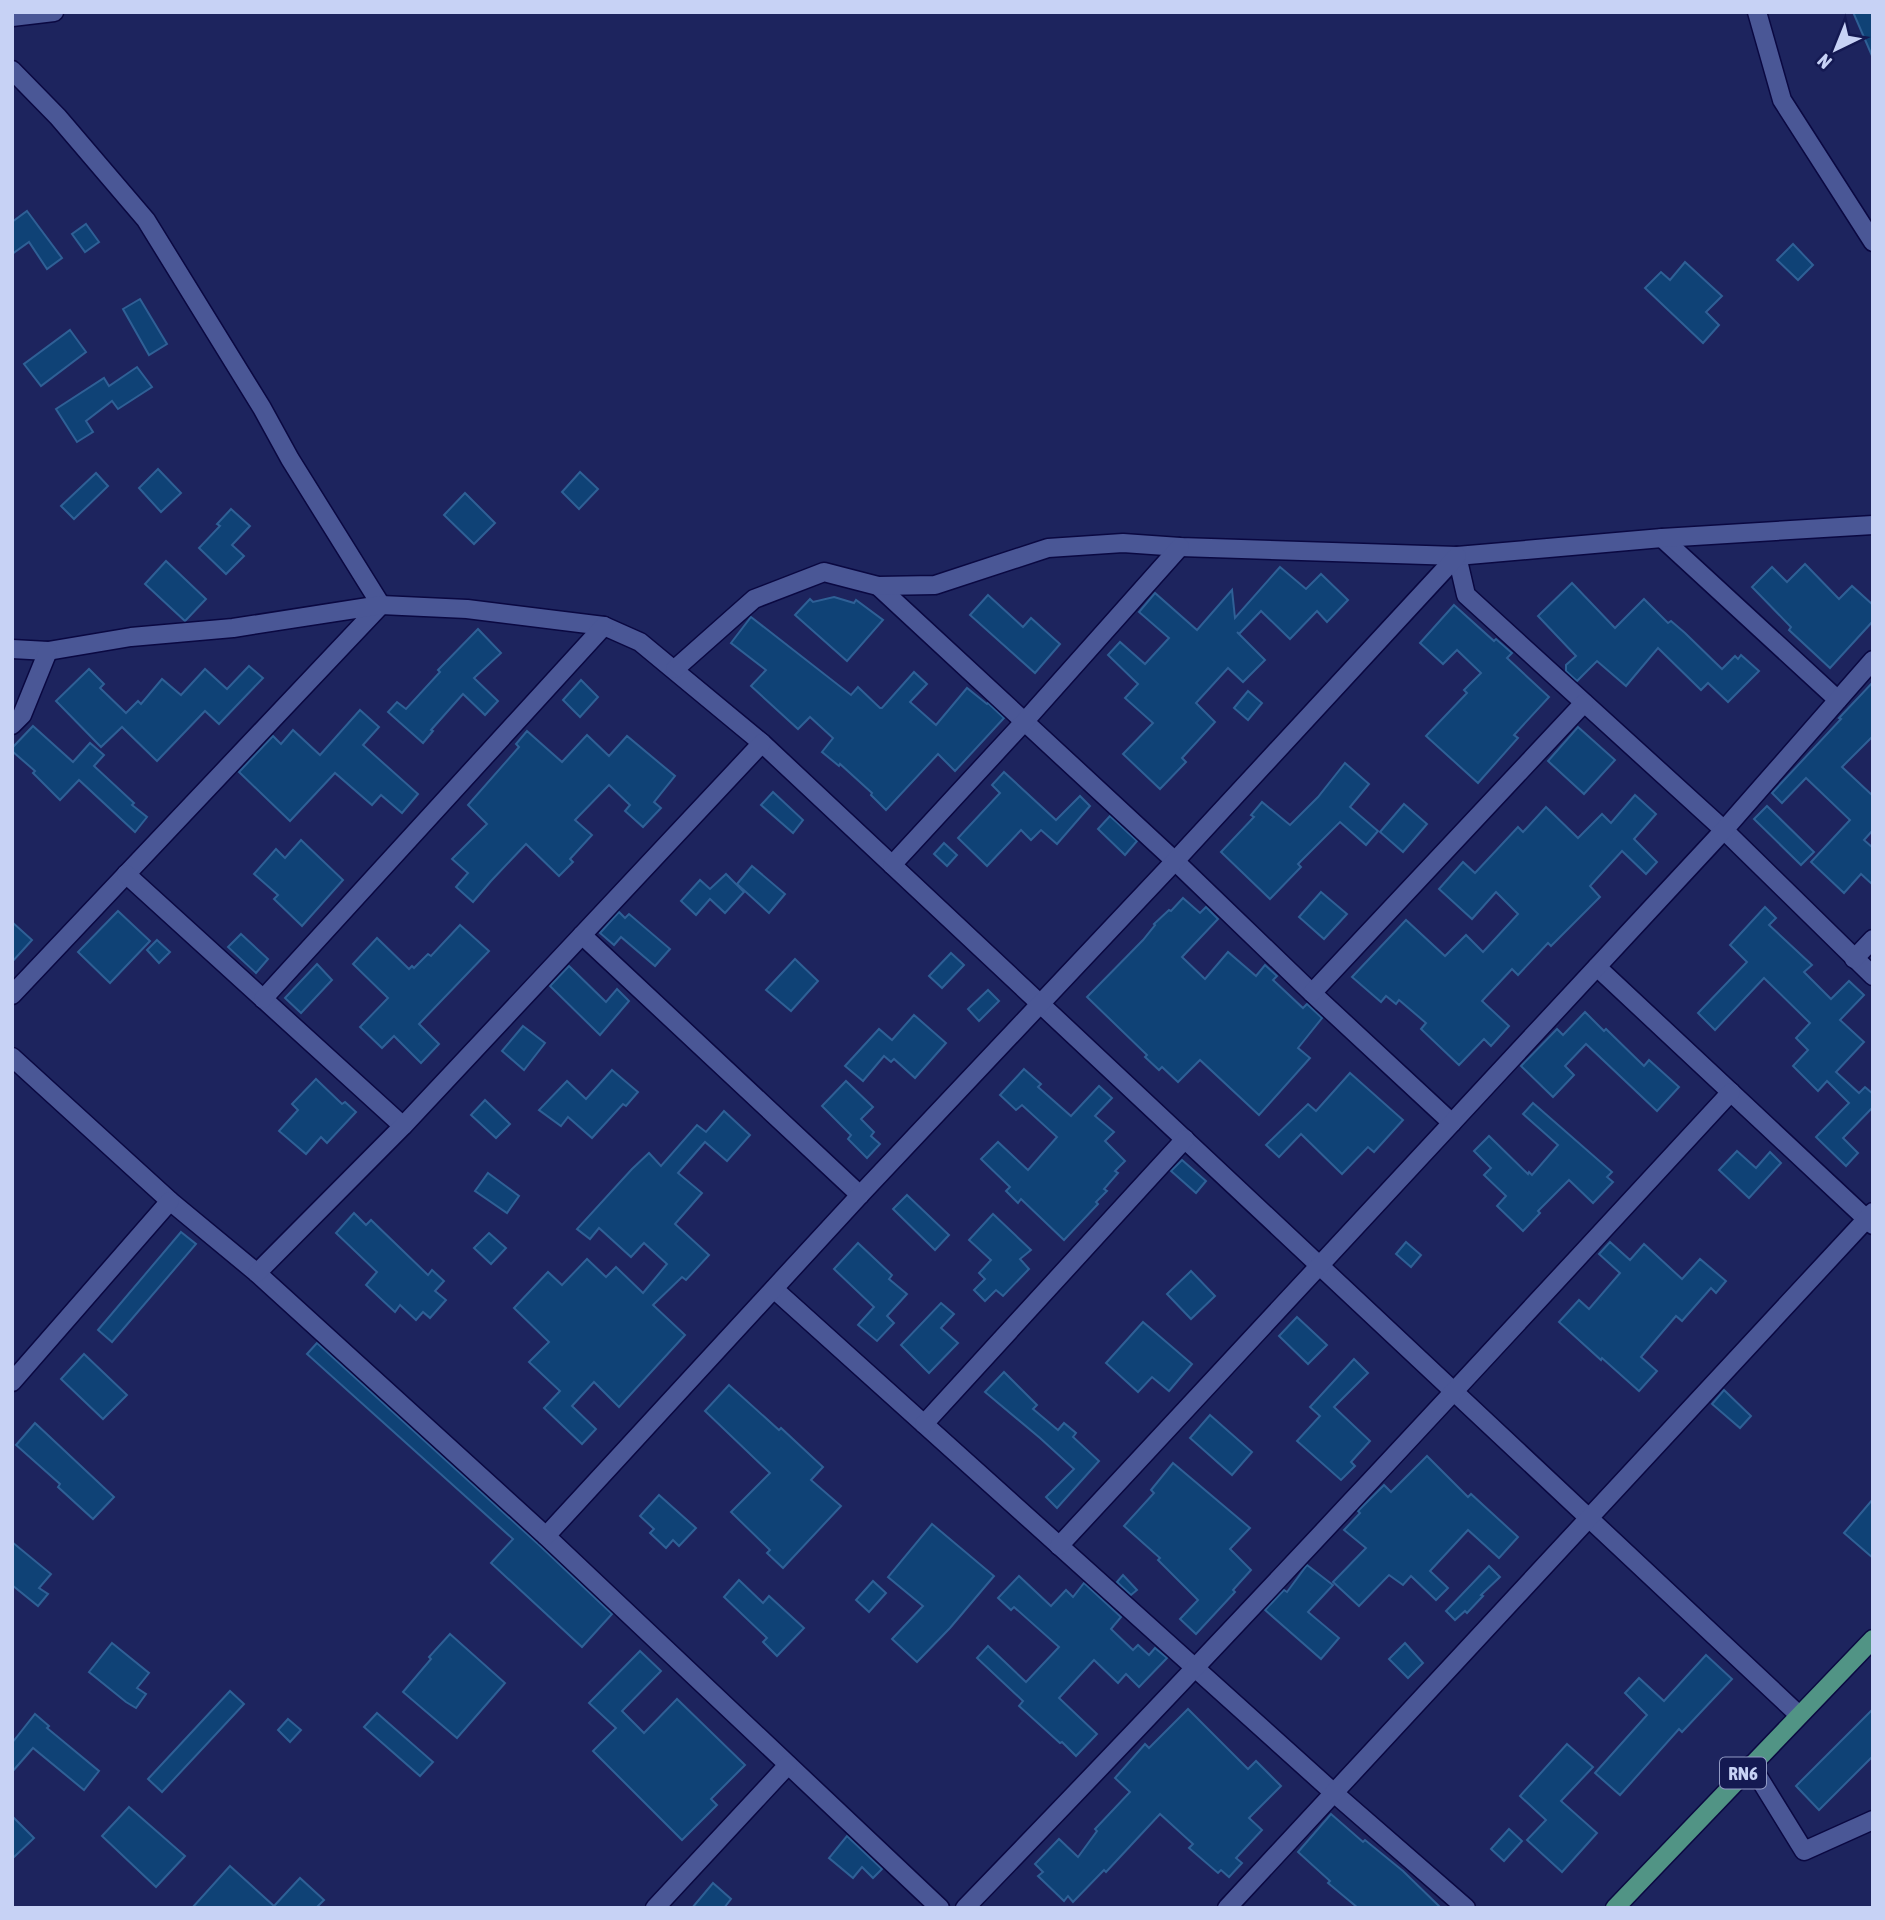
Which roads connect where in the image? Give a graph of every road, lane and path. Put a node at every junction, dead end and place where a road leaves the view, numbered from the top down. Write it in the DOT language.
graph roads {
  1 [pos="54,12"];
  2 [pos="1757,12"];
  3 [pos="12,17"];
  4 [pos="12,70"];
  5 [pos="1873,242"];
  6 [pos="1873,525"];
  7 [pos="1662,538"];
  8 [pos="1180,547"];
  9 [pos="1457,556"];
  10 [pos="878,586"];
  11 [pos="382,605"];
  12 [pos="604,626"];
  13 [pos="12,649"];
  14 [pos="48,651"];
  15 [pos="1873,660"];
  16 [pos="674,669"];
  17 [pos="1838,699"];
  18 [pos="1584,702"];
  19 [pos="1025,721"];
  20 [pos="12,725"];
  21 [pos="762,743"];
  22 [pos="1724,830"];
  23 [pos="1175,861"];
  24 [pos="892,865"];
  25 [pos="126,874"];
  26 [pos="582,935"];
  27 [pos="1873,939"];
  28 [pos="1854,959"];
  29 [pos="1597,967"];
  30 [pos="1873,976"];
  31 [pos="1312,993"];
  32 [pos="12,995"];
  33 [pos="263,999"];
  34 [pos="1041,1004"];
  35 [pos="12,1057"];
  36 [pos="1731,1092"];
  37 [pos="1452,1124"];
  38 [pos="403,1126"];
  39 [pos="1185,1139"];
  40 [pos="860,1195"];
  41 [pos="170,1201"];
  42 [pos="1870,1219"];
  43 [pos="1320,1265"];
  44 [pos="257,1273"];
  45 [pos="774,1289"];
  46 [pos="12,1382"];
  47 [pos="1454,1392"];
  48 [pos="924,1424"];
  49 [pos="1589,1518"];
  50 [pos="546,1536"];
  51 [pos="1059,1546"];
  52 [pos="1873,1639"];
  53 [pos="1195,1668"];
  54 [pos="1799,1715"];
  55 [pos="788,1765"];
  56 [pos="1751,1765"];
  57 [pos="1334,1793"];
  58 [pos="1873,1820"];
  59 [pos="654,1908"];
  60 [pos="940,1908"];
  61 [pos="965,1908"];
  62 [pos="1227,1908"];
  63 [pos="1466,1908"];
  64 [pos="1615,1908"];
  1 -- 3 [label="street"];
  2 -- 5 [label="street"];
  4 -- 11 [label="street"];
  6 -- 7 [label="street"];
  7 -- 9 [label="street"];
  7 -- 17 [label="street"];
  8 -- 9 [label="street"];
  8 -- 10 [label="street"];
  8 -- 19 [label="street"];
  9 -- 18 [label="street"];
  9 -- 23 [label="street"];
  10 -- 16 [label="street"];
  10 -- 19 [label="street"];
  11 -- 12 [label="street"];
  11 -- 14 [label="street"];
  11 -- 25 [label="street"];
  12 -- 16 [label="street"];
  12 -- 33 [label="street"];
  13 -- 14 [label="street"];
  14 -- 20 [label="street"];
  15 -- 17 [label="street"];
  16 -- 21 [label="street"];
  17 -- 22 [label="street"];
  18 -- 22 [label="street"];
  18 -- 31 [label="street"];
  19 -- 23 [label="street"];
  19 -- 24 [label="street"];
  21 -- 24 [label="street"];
  21 -- 26 [label="street"];
  22 -- 28 [label="street"];
  22 -- 29 [label="street"];
  23 -- 31 [label="street"];
  23 -- 34 [label="street"];
  24 -- 34 [label="street"];
  25 -- 32 [label="street"];
  25 -- 33 [label="street"];
  26 -- 38 [label="street"];
  26 -- 40 [label="street"];
  27 -- 28 [label="street"];
  28 -- 30 [label="street"];
  29 -- 36 [label="street"];
  29 -- 37 [label="street"];
  31 -- 37 [label="street"];
  33 -- 38 [label="street"];
  34 -- 39 [label="street"];
  34 -- 40 [label="street"];
  35 -- 41 [label="street"];
  36 -- 42 [label="street"];
  36 -- 47 [label="street"];
  37 -- 43 [label="street"];
  38 -- 44 [label="street"];
  39 -- 43 [label="street"];
  39 -- 48 [label="street"];
  40 -- 45 [label="street"];
  41 -- 44 [label="street"];
  41 -- 46 [label="street"];
  42 -- 49 [label="street"];
  43 -- 47 [label="street"];
  43 -- 51 [label="street"];
  44 -- 50 [label="street"];
  45 -- 48 [label="street"];
  45 -- 50 [label="street"];
  47 -- 49 [label="street"];
  47 -- 53 [label="street"];
  48 -- 51 [label="street"];
  49 -- 54 [label="street"];
  49 -- 57 [label="street"];
  50 -- 55 [label="street"];
  51 -- 53 [label="street"];
  52 -- 54 [label="main road, RN6"];
  53 -- 57 [label="street"];
  53 -- 61 [label="street"];
  54 -- 56 [label="main road, RN6"];
  55 -- 59 [label="street"];
  55 -- 60 [label="street"];
  56 -- 58 [label="street"];
  56 -- 64 [label="main road, RN6"];
  57 -- 62 [label="street"];
  57 -- 63 [label="street"];
}
